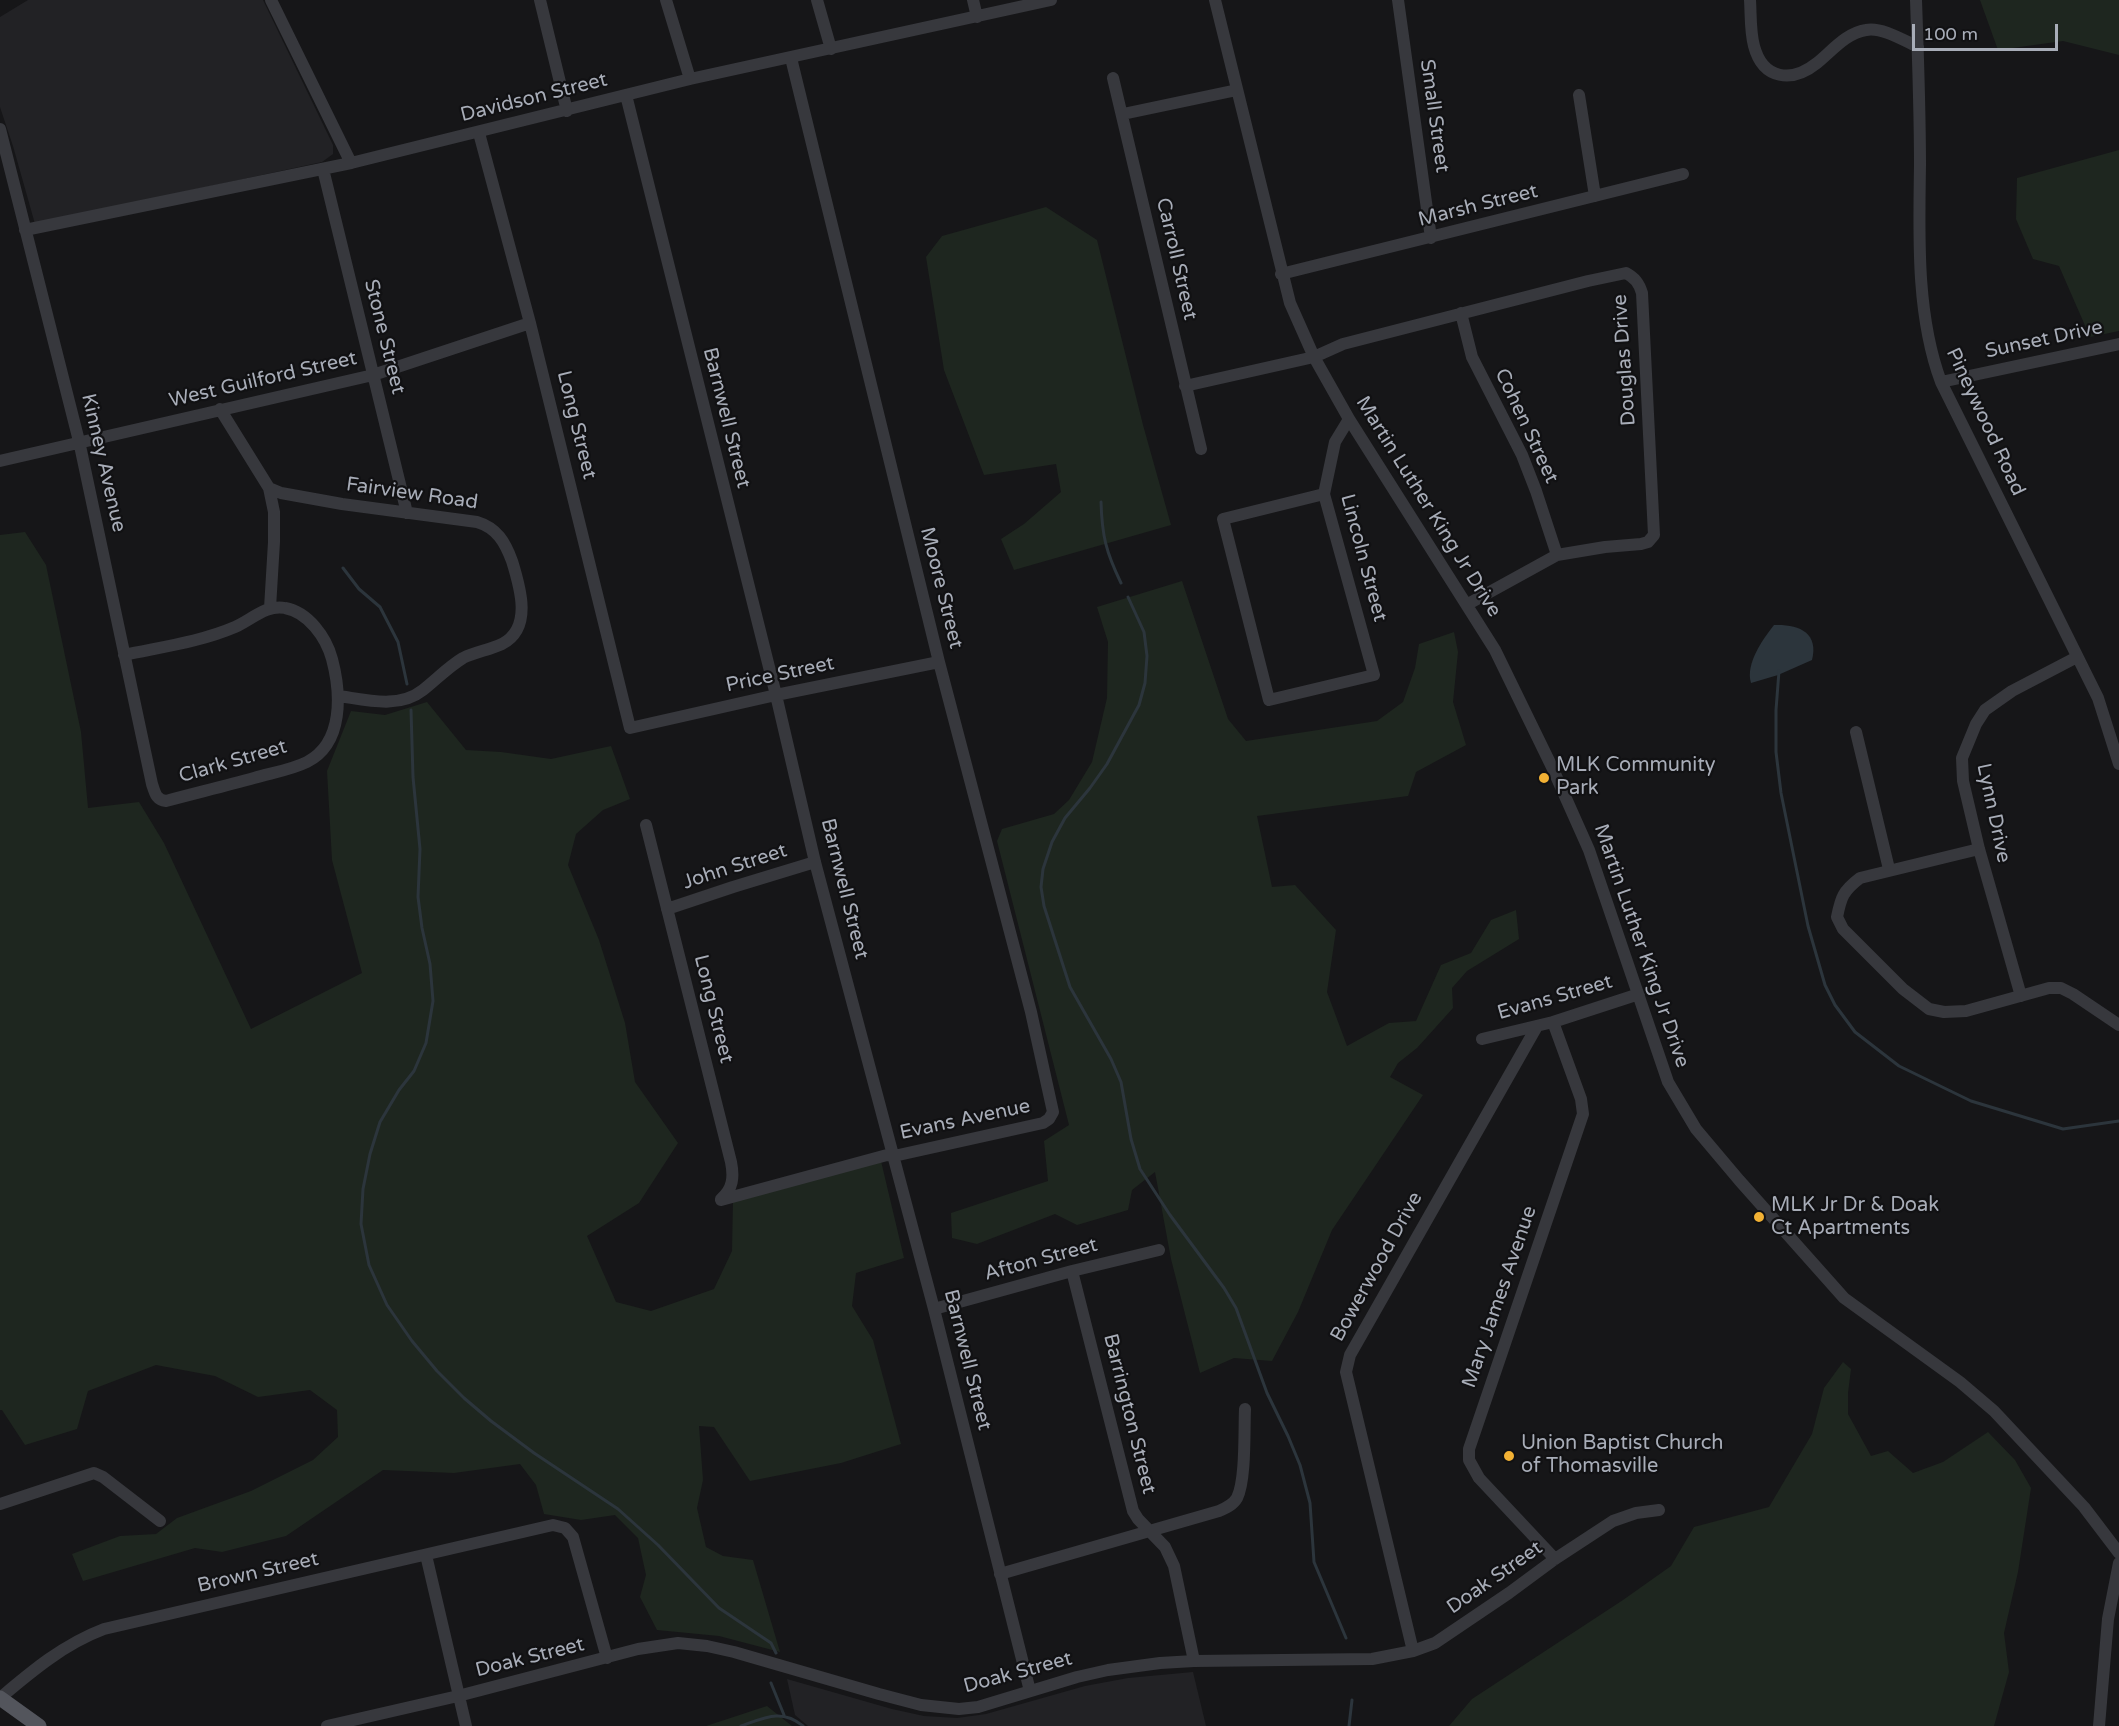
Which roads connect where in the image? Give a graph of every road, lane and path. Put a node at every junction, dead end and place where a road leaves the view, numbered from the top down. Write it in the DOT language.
graph roads {
  1 [pos="271,0"];
  2 [pos="540,0"];
  3 [pos="666,0"];
  4 [pos="817,0"];
  5 [pos="973,0"];
  6 [pos="1051,0"];
  7 [pos="1215,0"];
  8 [pos="1398,0"];
  9 [pos="1750,0"];
  10 [pos="1916,0"];
  11 [pos="977,17"];
  12 [pos="1918,47"];
  13 [pos="831,50"];
  14 [pos="791,58"];
  15 [pos="1113,78"];
  16 [pos="690,79"];
  17 [pos="1236,90"];
  18 [pos="626,95"];
  19 [pos="1580,95"];
  20 [pos="567,111"];
  21 [pos="1123,114"];
  22 [pos="0,129"];
  23 [pos="479,133"];
  24 [pos="351,163"];
  25 [pos="323,169"];
  26 [pos="1683,174"];
  27 [pos="1595,196"];
  28 [pos="25,230"];
  29 [pos="1431,238"];
  30 [pos="1281,274"];
  31 [pos="1461,313"];
  32 [pos="530,323"];
  33 [pos="2119,344"];
  34 [pos="1314,357"];
  35 [pos="373,375"];
  36 [pos="1941,382"];
  37 [pos="1185,386"];
  38 [pos="220,409"];
  39 [pos="1349,419"];
  40 [pos="79,441"];
  41 [pos="1200,449"];
  42 [pos="0,461"];
  43 [pos="269,488"];
  44 [pos="1324,494"];
  45 [pos="407,513"];
  46 [pos="1557,555"];
  47 [pos="1468,604"];
  48 [pos="270,608"];
  49 [pos="124,654"];
  50 [pos="2077,657"];
  51 [pos="939,662"];
  52 [pos="776,695"];
  53 [pos="339,696"];
  54 [pos="630,728"];
  55 [pos="1856,732"];
  56 [pos="2119,764"];
  57 [pos="166,801"];
  58 [pos="646,825"];
  59 [pos="1979,849"];
  60 [pos="815,862"];
  61 [pos="1889,869"];
  62 [pos="667,909"];
  63 [pos="1639,994"];
  64 [pos="2020,996"];
  65 [pos="1553,1023"];
  66 [pos="2119,1025"];
  67 [pos="1536,1028"];
  68 [pos="1482,1039"];
  69 [pos="1043,1123"];
  70 [pos="894,1156"];
  71 [pos="721,1200"];
  72 [pos="1159,1251"];
  73 [pos="1072,1271"];
  74 [pos="934,1309"];
  75 [pos="1245,1409"];
  76 [pos="0,1504"];
  77 [pos="1659,1510"];
  78 [pos="160,1521"];
  79 [pos="1149,1532"];
  80 [pos="2119,1553"];
  81 [pos="426,1555"];
  82 [pos="1556,1559"];
  83 [pos="2119,1563"];
  84 [pos="1000,1574"];
  85 [pos="1413,1651"];
  86 [pos="607,1659"];
  87 [pos="1194,1660"];
  88 [pos="1030,1691"];
  89 [pos="458,1696"];
  90 [pos="0,1698"];
  91 [pos="39,1726"];
  92 [pos="327,1726"];
  93 [pos="466,1726"];
  94 [pos="2099,1726"];
  1 -- 24 [label="street"];
  2 -- 20 [label="street"];
  3 -- 16 [label="street"];
  4 -- 13 [label="street"];
  5 -- 11 [label="street"];
  6 -- 11 [label="street, Davidson Street"];
  7 -- 17 [label="street, Martin Luther King Jr Drive"];
  8 -- 29 [label="street, Small Street"];
  9 -- 12 [label="street"];
  10 -- 12 [label="street, Pineywood Road"];
  11 -- 13 [label="street, Davidson Street"];
  12 -- 36 [label="street, Pineywood Road"];
  13 -- 14 [label="street, Davidson Street"];
  14 -- 16 [label="street, Davidson Street"];
  14 -- 51 [label="street, Moore Street"];
  15 -- 21 [label="street, Carroll Street"];
  16 -- 18 [label="street, Davidson Street"];
  17 -- 21 [label="street"];
  17 -- 30 [label="street, Martin Luther King Jr Drive"];
  18 -- 20 [label="street, Davidson Street"];
  18 -- 52 [label="street, Barnwell Street"];
  19 -- 27 [label="street"];
  20 -- 23 [label="street, Davidson Street"];
  21 -- 37 [label="street, Carroll Street"];
  22 -- 28 [label="street, Kinney Avenue"];
  23 -- 24 [label="street, Davidson Street"];
  23 -- 32 [label="street, Long Street"];
  24 -- 25 [label="street, Davidson Street"];
  25 -- 28 [label="street, Davidson Street"];
  25 -- 35 [label="street, Stone Street"];
  26 -- 27 [label="street, Marsh Street"];
  27 -- 29 [label="street, Marsh Street"];
  28 -- 40 [label="street, Kinney Avenue"];
  29 -- 30 [label="street, Marsh Street"];
  30 -- 34 [label="street, Martin Luther King Jr Drive"];
  31 -- 34 [label="street, Douglas Drive"];
  31 -- 46 [label="street, Cohen Street"];
  31 -- 46 [label="street, Douglas Drive"];
  32 -- 35 [label="street, West Guilford Street"];
  32 -- 54 [label="street, Long Street"];
  33 -- 36 [label="street, Sunset Drive"];
  34 -- 37 [label="street, Douglas Drive"];
  34 -- 39 [label="street, Martin Luther King Jr Drive"];
  35 -- 38 [label="street, West Guilford Street"];
  35 -- 45 [label="street, Stone Street"];
  36 -- 50 [label="street, Pineywood Road"];
  37 -- 41 [label="street, Carroll Street"];
  38 -- 40 [label="street, West Guilford Street"];
  38 -- 43 [label="street"];
  39 -- 44 [label="street, Lincoln Street"];
  39 -- 47 [label="street, Martin Luther King Jr Drive"];
  40 -- 42 [label="street, West Guilford Street"];
  40 -- 49 [label="street, Kinney Avenue"];
  43 -- 45 [label="street, Fairview Road"];
  43 -- 48 [label="street"];
  44 -- 44 [label="street, Lincoln Street"];
  45 -- 53 [label="street, Fairview Road"];
  46 -- 47 [label="street, Douglas Drive"];
  47 -- 63 [label="street, Martin Luther King Jr Drive"];
  48 -- 49 [label="street"];
  48 -- 53 [label="street"];
  49 -- 57 [label="street, Kinney Avenue"];
  50 -- 56 [label="street, Pineywood Road"];
  50 -- 59 [label="street, Lynn Drive"];
  51 -- 52 [label="street, Price Street"];
  51 -- 69 [label="street, Moore Street"];
  52 -- 54 [label="street, Price Street"];
  52 -- 60 [label="street, Barnwell Street"];
  53 -- 57 [label="street, Clark Street"];
  55 -- 61 [label="street"];
  58 -- 62 [label="street, Long Street"];
  59 -- 61 [label="street"];
  59 -- 64 [label="street, Lynn Drive"];
  60 -- 62 [label="street, John Street"];
  60 -- 70 [label="street, Barnwell Street"];
  61 -- 64 [label="street"];
  62 -- 71 [label="street, Long Street"];
  63 -- 65 [label="street, Evans Street"];
  63 -- 80 [label="street, Martin Luther King Jr Drive"];
  64 -- 66 [label="street"];
  65 -- 67 [label="street, Evans Street"];
  65 -- 82 [label="street, Mary James Avenue"];
  67 -- 68 [label="street, Evans Street"];
  67 -- 85 [label="street, Bowerwood Drive"];
  69 -- 70 [label="street, Evans Avenue"];
  70 -- 71 [label="street, Evans Avenue"];
  70 -- 74 [label="street, Barnwell Street"];
  72 -- 73 [label="street, Afton Street"];
  73 -- 74 [label="street, Afton Street"];
  73 -- 79 [label="street, Barrington Street"];
  74 -- 84 [label="street, Barnwell Street"];
  75 -- 79 [label="street"];
  76 -- 78 [label="street"];
  77 -- 82 [label="street, Doak Street"];
  79 -- 84 [label="street"];
  79 -- 87 [label="street, Barrington Street"];
  81 -- 86 [label="street, Brown Street"];
  81 -- 89 [label="street"];
  81 -- 90 [label="street, Brown Street"];
  82 -- 85 [label="street, Doak Street"];
  83 -- 94 [label="street"];
  84 -- 88 [label="street, Barnwell Street"];
  85 -- 87 [label="street, Doak Street"];
  86 -- 88 [label="street, Doak Street"];
  86 -- 89 [label="street, Doak Street"];
  87 -- 88 [label="street, Doak Street"];
  89 -- 92 [label="street, Doak Street"];
  89 -- 93 [label="street"];
  90 -- 91 [label="main road"];
}
